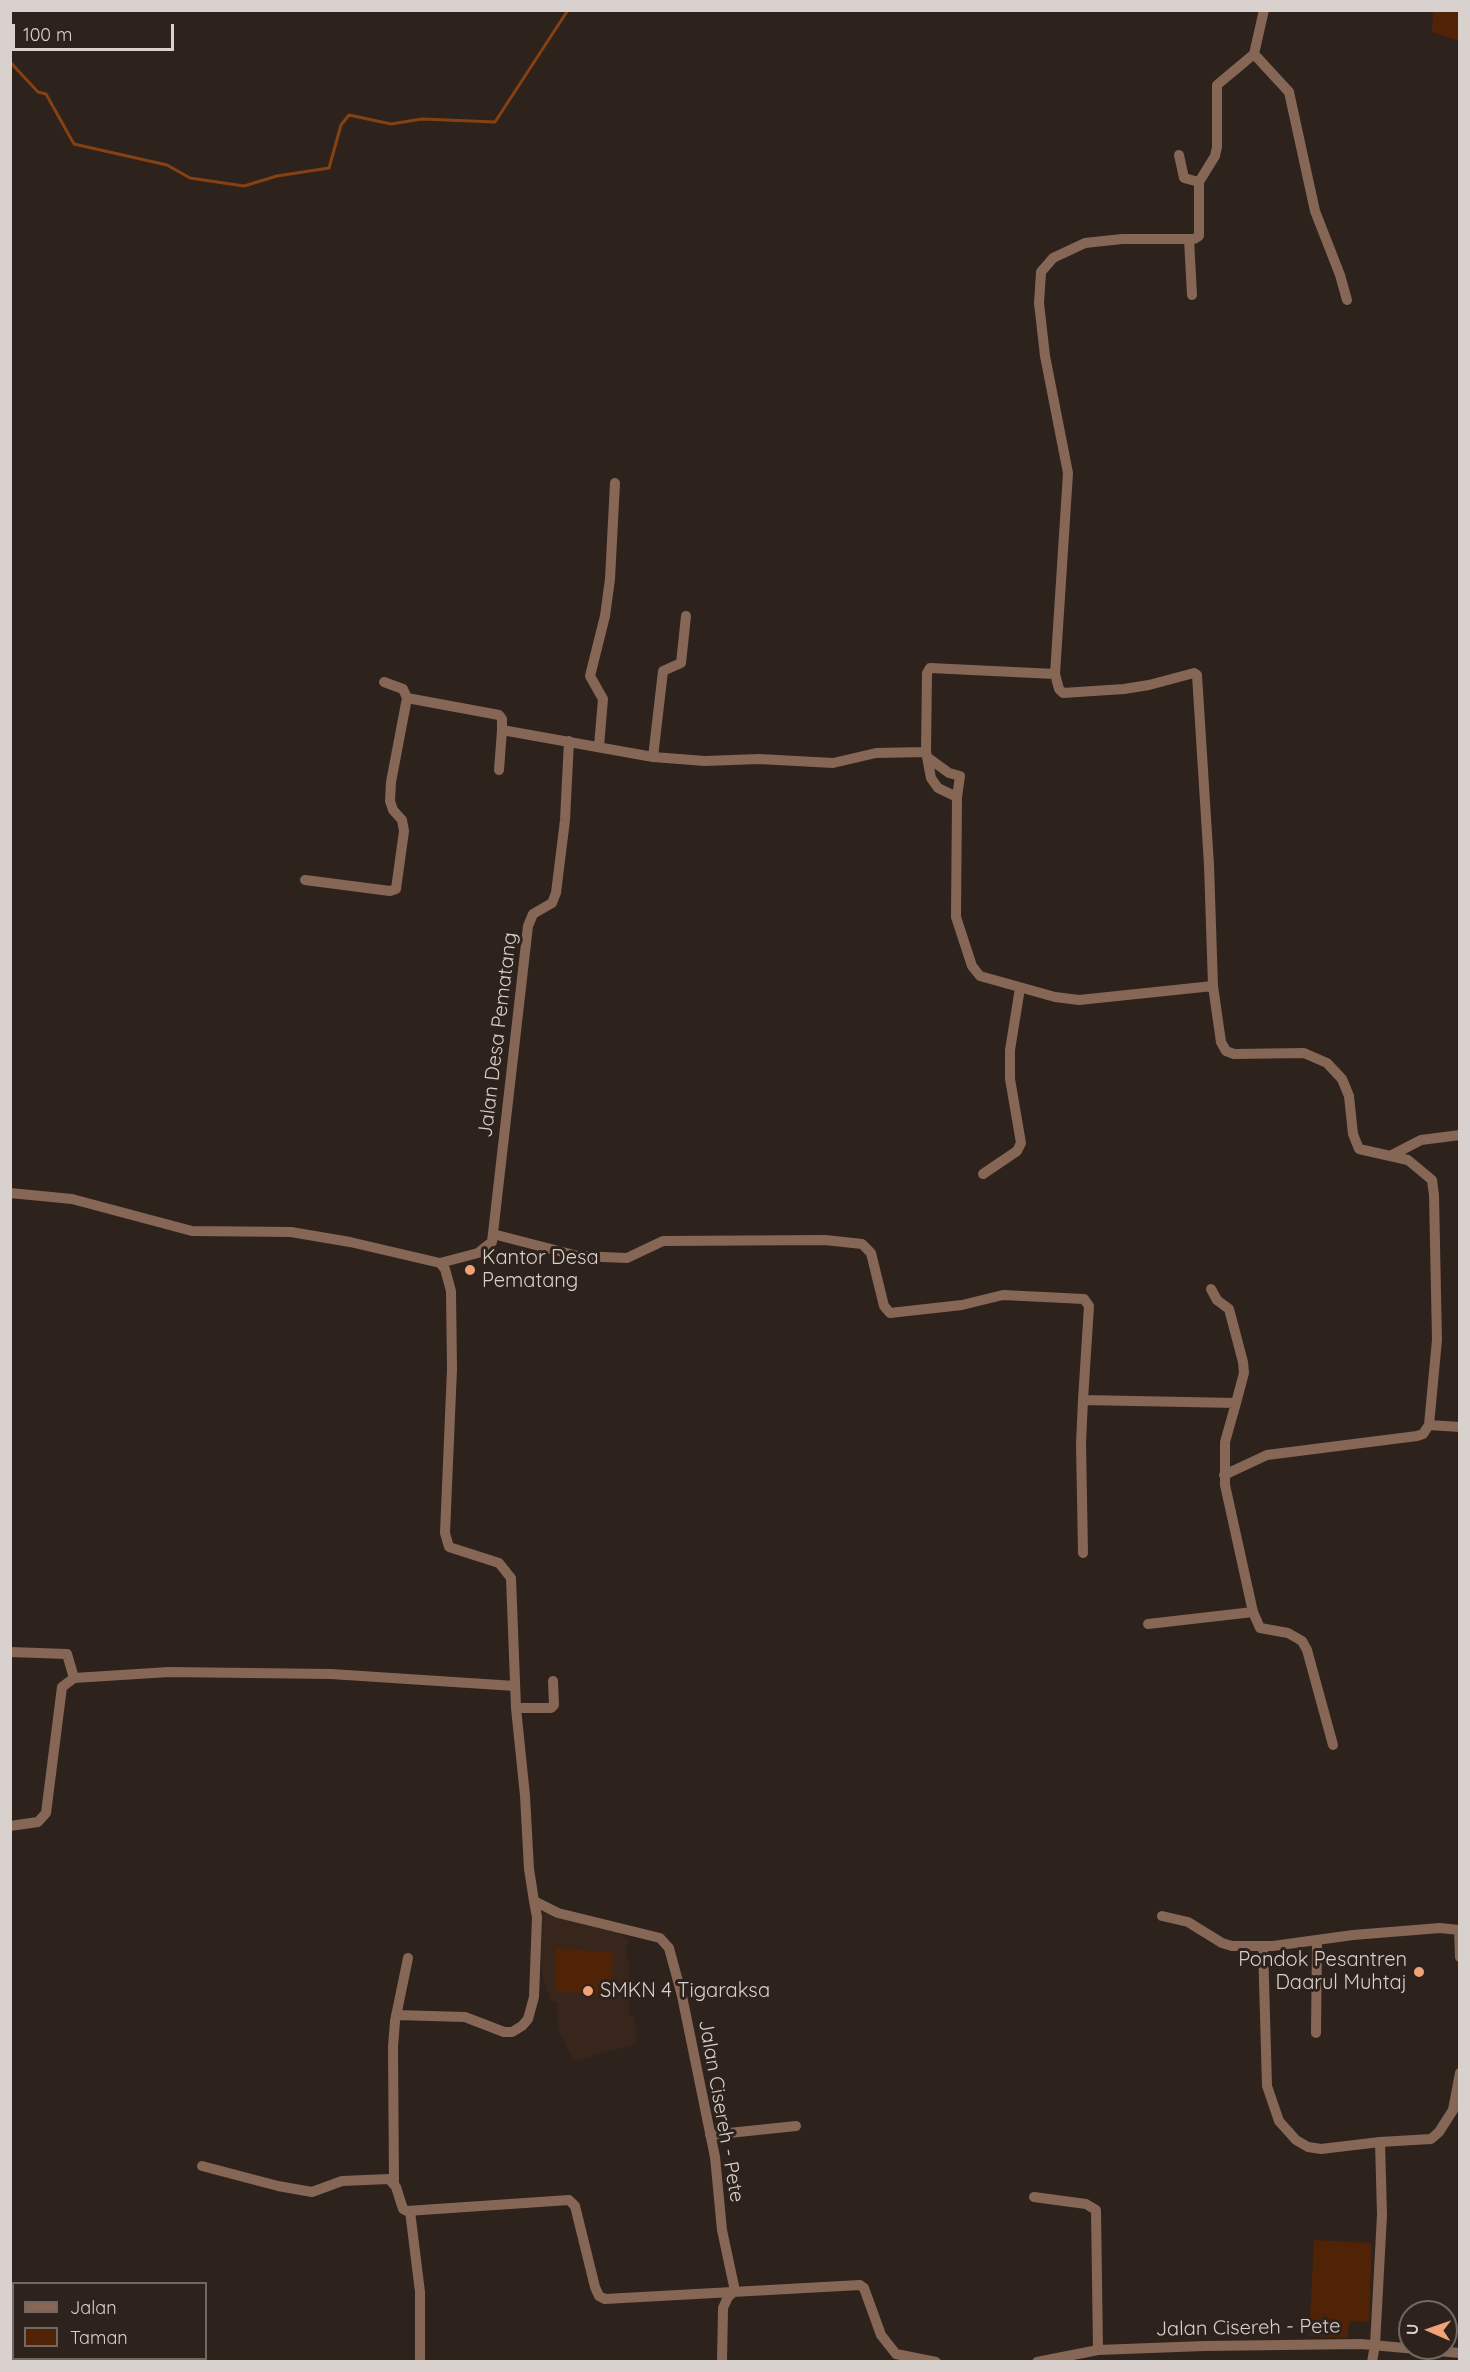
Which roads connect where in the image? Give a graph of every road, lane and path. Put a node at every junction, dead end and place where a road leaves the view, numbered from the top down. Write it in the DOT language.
graph roads {
  1 [pos="1264,10"];
  2 [pos="1254,54"];
  3 [pos="1179,155"];
  4 [pos="1199,182"];
  5 [pos="1189,239"];
  6 [pos="1192,295"];
  7 [pos="1347,300"];
  8 [pos="615,483"];
  9 [pos="686,616"];
  10 [pos="1055,674"];
  11 [pos="384,682"];
  12 [pos="407,698"];
  13 [pos="502,730"];
  14 [pos="569,741"];
  15 [pos="599,746"];
  16 [pos="927,755"];
  17 [pos="653,756"];
  18 [pos="499,770"];
  19 [pos="957,797"];
  20 [pos="305,880"];
  21 [pos="1213,986"];
  22 [pos="1020,988"];
  23 [pos="1460,1135"];
  24 [pos="1390,1156"];
  25 [pos="983,1174"];
  26 [pos="10,1193"];
  27 [pos="493,1234"];
  28 [pos="440,1263"];
  29 [pos="1211,1289"];
  30 [pos="1083,1400"];
  31 [pos="1236,1403"];
  32 [pos="1429,1425"];
  33 [pos="1460,1427"];
  34 [pos="1224,1475"];
  35 [pos="1083,1552"];
  36 [pos="1253,1612"];
  37 [pos="1148,1624"];
  38 [pos="10,1652"];
  39 [pos="74,1678"];
  40 [pos="553,1680"];
  41 [pos="515,1686"];
  42 [pos="516,1708"];
  43 [pos="1334,1745"];
  44 [pos="10,1826"];
  45 [pos="534,1901"];
  46 [pos="1162,1916"];
  47 [pos="1459,1930"];
  48 [pos="1317,1940"];
  49 [pos="1263,1946"];
  50 [pos="1460,1957"];
  51 [pos="408,1958"];
  52 [pos="396,2015"];
  53 [pos="1316,2033"];
  54 [pos="1460,2073"];
  55 [pos="796,2127"];
  56 [pos="710,2135"];
  57 [pos="1380,2142"];
  58 [pos="202,2166"];
  59 [pos="394,2184"];
  60 [pos="1034,2197"];
  61 [pos="410,2211"];
  62 [pos="735,2290"];
  63 [pos="1375,2345"];
  64 [pos="1398,2348"];
  65 [pos="1098,2350"];
  66 [pos="420,2361"];
  67 [pos="722,2361"];
  68 [pos="936,2361"];
  69 [pos="1037,2361"];
  70 [pos="1372,2361"];
  1 -- 2 [label="street"];
  2 -- 4 [label="street"];
  2 -- 7 [label="street"];
  3 -- 4 [label="street"];
  4 -- 5 [label="street"];
  5 -- 6 [label="street"];
  5 -- 10 [label="street"];
  8 -- 15 [label="street"];
  9 -- 17 [label="street"];
  10 -- 16 [label="street"];
  10 -- 21 [label="street"];
  11 -- 12 [label="street"];
  12 -- 13 [label="street"];
  12 -- 20 [label="street"];
  13 -- 14 [label="street"];
  13 -- 18 [label="street"];
  14 -- 15 [label="street"];
  14 -- 27 [label="street, Jalan Desa Pematang"];
  15 -- 17 [label="street"];
  16 -- 17 [label="street"];
  16 -- 19 [label="street"];
  16 -- 19 [label="street"];
  19 -- 22 [label="street"];
  21 -- 22 [label="street"];
  21 -- 24 [label="street"];
  22 -- 25 [label="street"];
  23 -- 24 [label="street"];
  24 -- 32 [label="street"];
  26 -- 28 [label="street"];
  27 -- 28 [label="street"];
  27 -- 30 [label="street"];
  28 -- 41 [label="street"];
  29 -- 31 [label="street"];
  30 -- 31 [label="street"];
  30 -- 35 [label="street"];
  31 -- 34 [label="street"];
  32 -- 33 [label="street"];
  32 -- 34 [label="street"];
  34 -- 36 [label="street"];
  36 -- 37 [label="street"];
  36 -- 43 [label="street"];
  38 -- 39 [label="street"];
  39 -- 41 [label="street"];
  39 -- 44 [label="street"];
  40 -- 42 [label="street"];
  41 -- 42 [label="street"];
  42 -- 45 [label="street"];
  45 -- 52 [label="street"];
  45 -- 56 [label="street, Jalan Cisereh - Pete"];
  46 -- 49 [label="street"];
  47 -- 48 [label="street"];
  47 -- 50 [label="street"];
  48 -- 49 [label="street"];
  48 -- 53 [label="street"];
  49 -- 57 [label="street"];
  51 -- 52 [label="street"];
  52 -- 59 [label="street"];
  54 -- 57 [label="street"];
  55 -- 56 [label="street"];
  56 -- 62 [label="street, Jalan Cisereh - Pete"];
  57 -- 63 [label="street"];
  58 -- 59 [label="street"];
  59 -- 61 [label="street"];
  60 -- 65 [label="street"];
  61 -- 62 [label="street"];
  61 -- 66 [label="street"];
  62 -- 67 [label="street"];
  62 -- 68 [label="street"];
  63 -- 64 [label="street, Jalan Cisereh - Pete"];
  63 -- 65 [label="street, Jalan Cisereh - Pete"];
  63 -- 70 [label="street"];
  65 -- 69 [label="street, Jalan Cisereh - Pete"];
}
